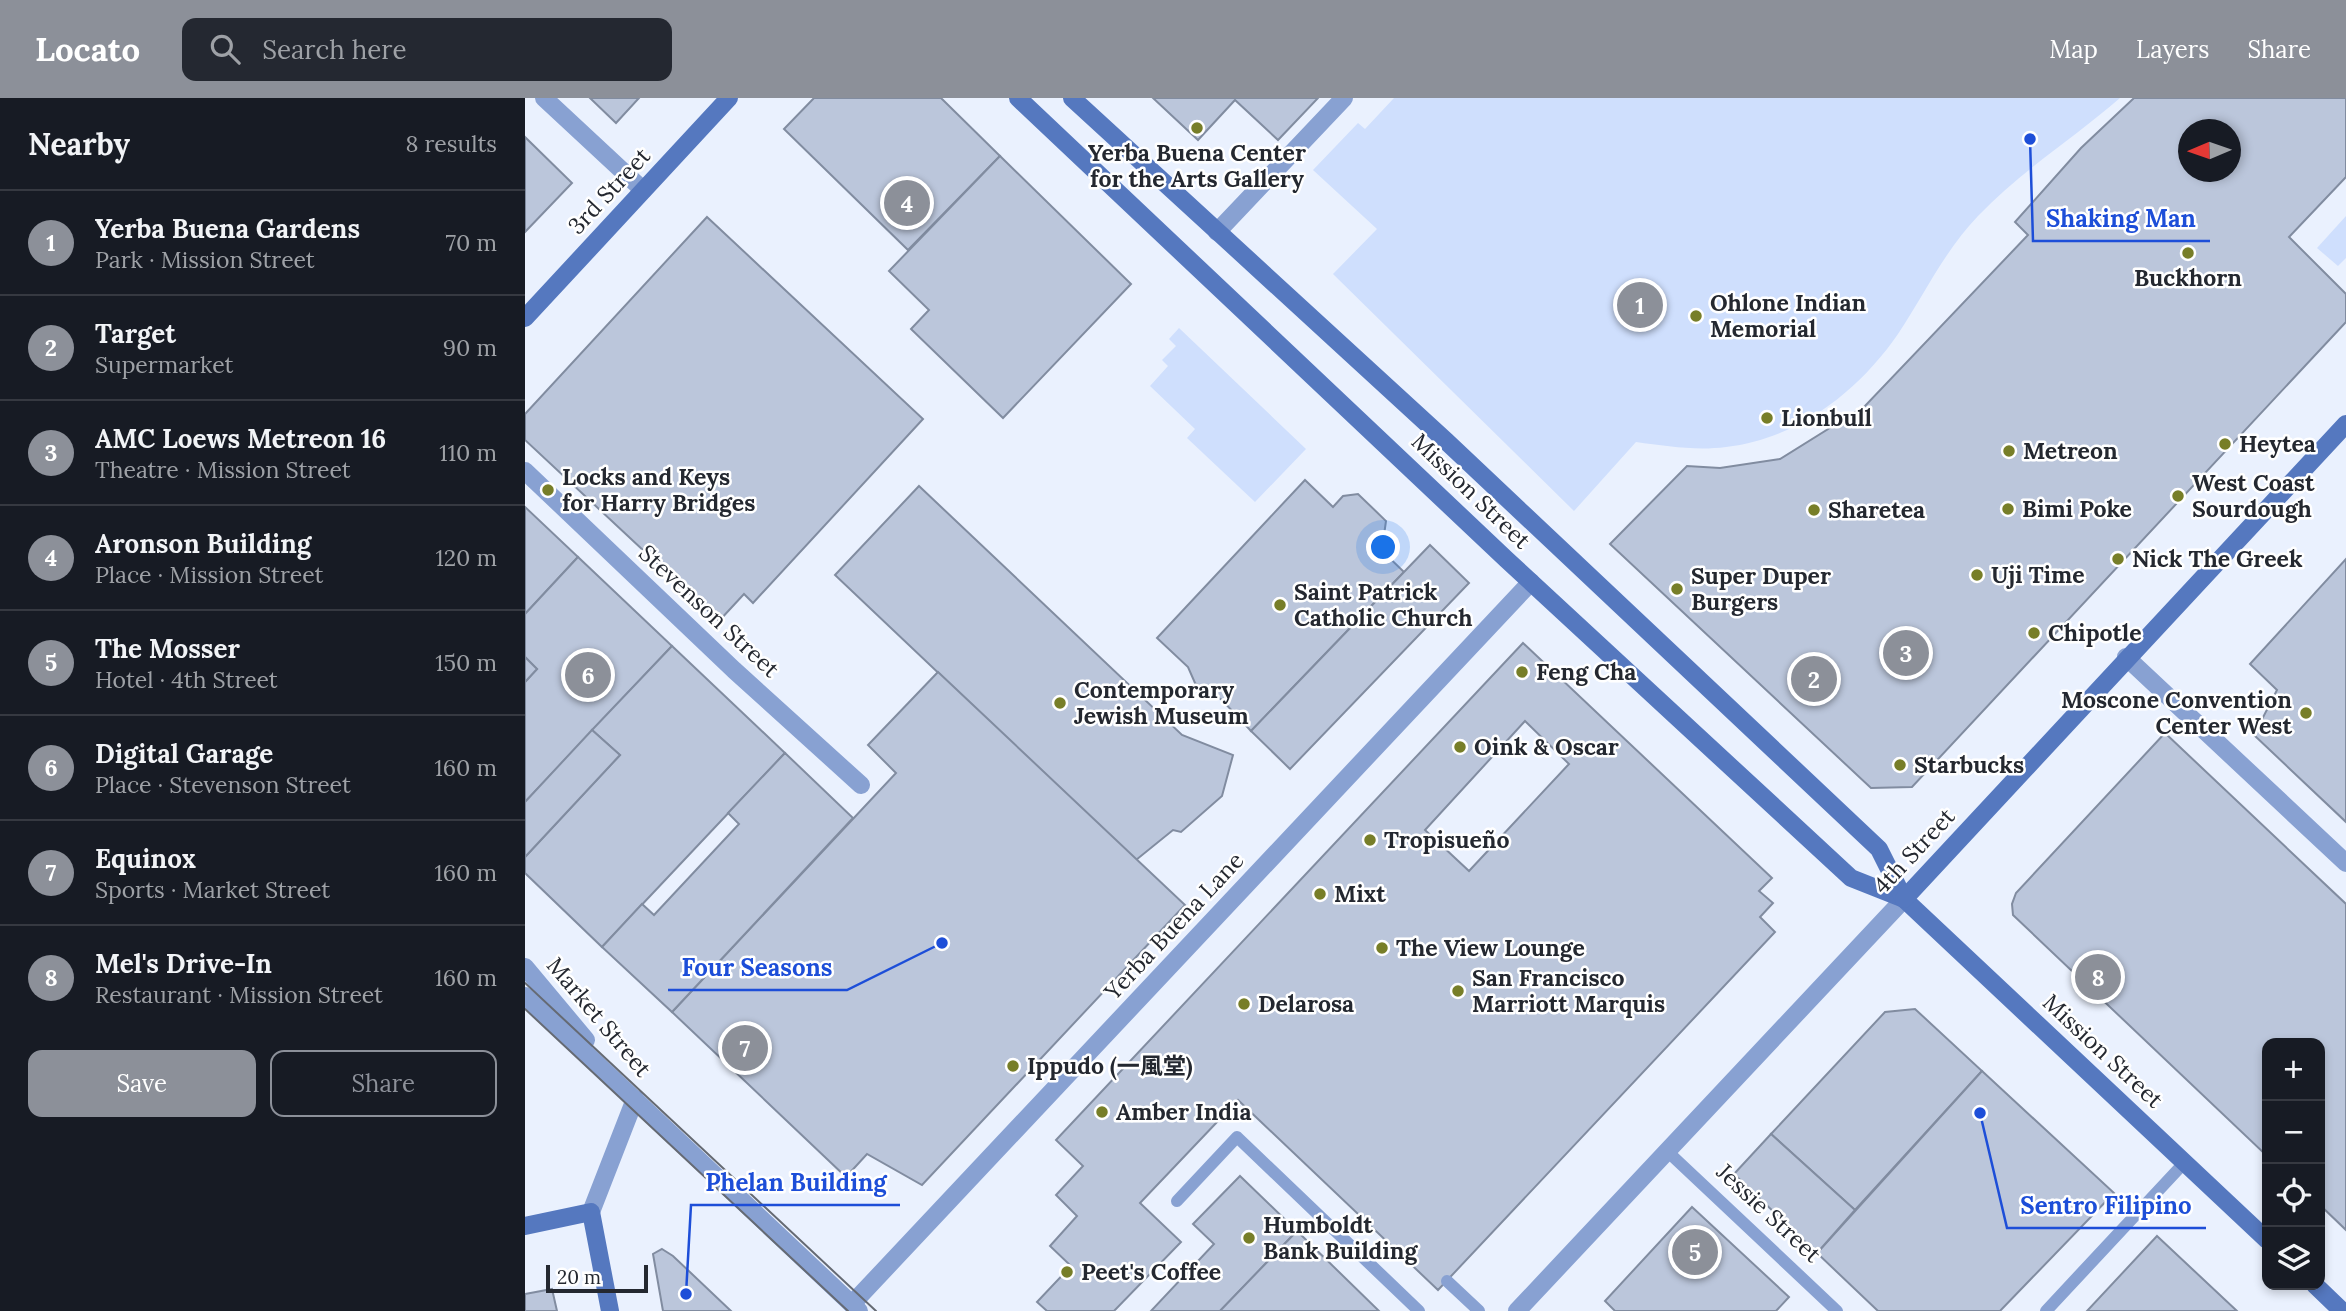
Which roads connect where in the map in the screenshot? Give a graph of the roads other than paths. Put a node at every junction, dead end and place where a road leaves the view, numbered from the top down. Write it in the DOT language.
graph roads {
  1 [pos="544,98"];
  2 [pos="729,98"];
  3 [pos="1018,98"];
  4 [pos="1072,98"];
  5 [pos="1344,98"];
  6 [pos="643,190"];
  7 [pos="1217,232"];
  8 [pos="525,318"];
  9 [pos="2346,424"];
  10 [pos="525,471"];
  11 [pos="1531,582"];
  12 [pos="2126,657"];
  13 [pos="861,785"];
  14 [pos="2346,863"];
  15 [pos="1904,899"];
  16 [pos="525,967"];
  17 [pos="525,996"];
  18 [pos="635,1099"];
  19 [pos="1667,1151"];
  20 [pos="2185,1162"];
  21 [pos="1177,1202"];
  22 [pos="591,1212"];
  23 [pos="525,1226"];
  24 [pos="2262,1235"];
  25 [pos="1447,1280"];
  26 [pos="2320,1290"];
  27 [pos="856,1307"];
  28 [pos="610,1311"];
  29 [pos="1419,1311"];
  30 [pos="1479,1311"];
  31 [pos="1517,1311"];
  32 [pos="1837,1311"];
  33 [pos="2046,1311"];
  34 [pos="2342,1311"];
  1 -- 6 [label="street"];
  2 -- 6 [label="main road, 3rd Street"];
  3 -- 11 [label="main road, Mission Street"];
  4 -- 7 [label="main road, Mission Street"];
  5 -- 7 [label="street"];
  6 -- 8 [label="main road, 3rd Street"];
  7 -- 15 [label="main road, Mission Street"];
  9 -- 12 [label="main road, 4th Street"];
  10 -- 13 [label="street, Stevenson Street"];
  11 -- 15 [label="main road, Mission Street"];
  11 -- 27 [label="street, Yerba Buena Lane"];
  12 -- 14 [label="street"];
  12 -- 15 [label="main road, 4th Street"];
  15 -- 19 [label="street, 4th Street"];
  15 -- 20 [label="main road, Mission Street"];
  16 -- 18 [label="street, Market Street"];
  17 -- 18 [label="street, Market Street"];
  18 -- 22 [label="street"];
  18 -- 27 [label="street, Market Street"];
  19 -- 31 [label="street, 4th Street"];
  19 -- 32 [label="lane, Jessie Street"];
  20 -- 24 [label="main road, Mission Street"];
  20 -- 33 [label="lane"];
  21 -- 29 [label="lane"];
  22 -- 23 [label="main road"];
  22 -- 28 [label="main road"];
  25 -- 30 [label="lane"];
  26 -- 34 [label="main road"];
}
